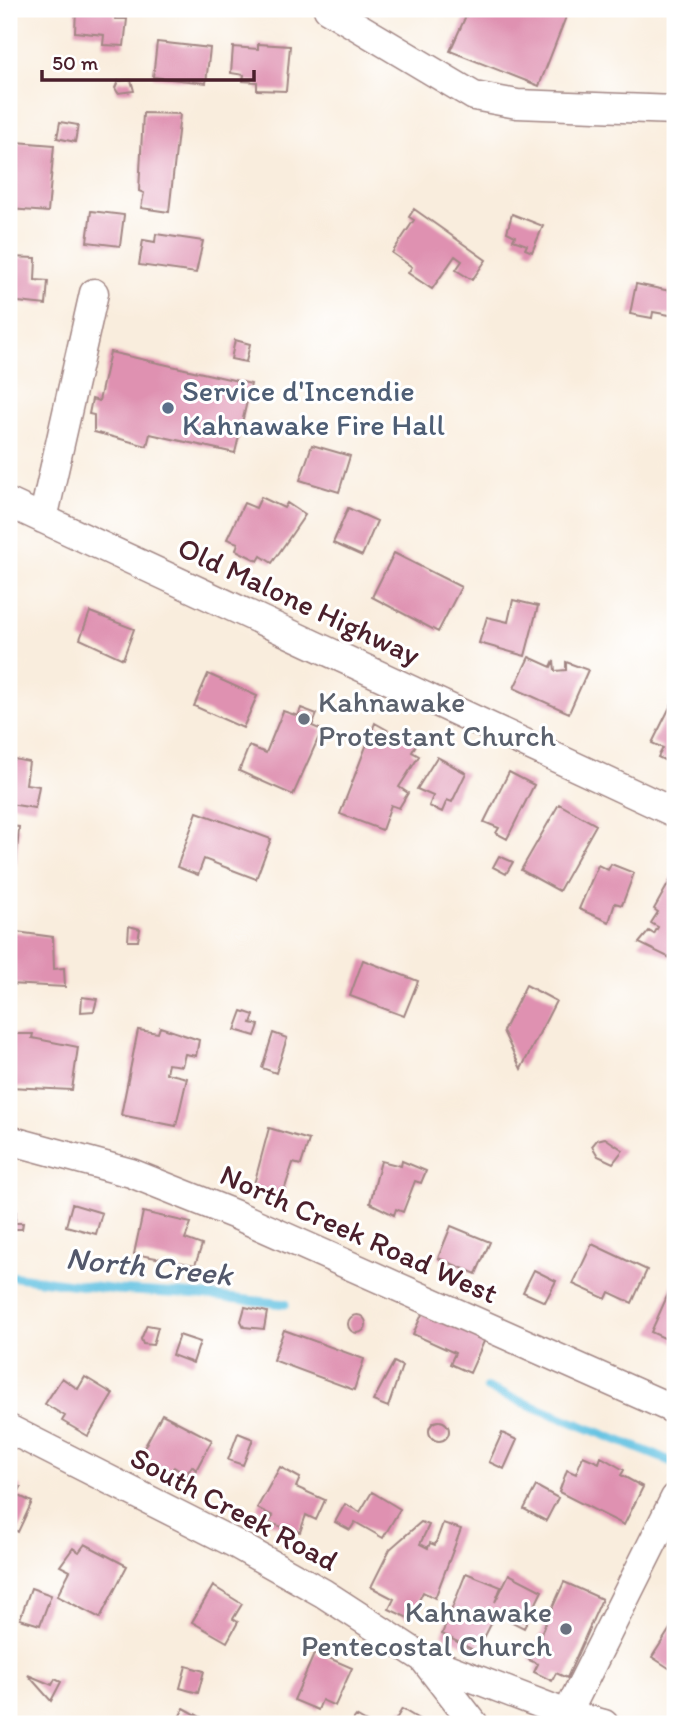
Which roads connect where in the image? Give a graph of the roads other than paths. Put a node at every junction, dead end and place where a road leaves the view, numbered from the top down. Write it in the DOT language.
graph roads {
  1 [pos="328,9"];
  2 [pos="675,110"];
  3 [pos="94,293"];
  4 [pos="9,503"];
  5 [pos="43,519"];
  6 [pos="675,813"];
  7 [pos="9,1140"];
  8 [pos="675,1410"];
  9 [pos="9,1429"];
  10 [pos="675,1498"];
  11 [pos="424,1658"];
  12 [pos="567,1714"];
  13 [pos="474,1724"];
  14 [pos="604,1724"];
  1 -- 2 [label="street"];
  3 -- 5 [label="street"];
  4 -- 5 [label="street, Old Malone Highway"];
  5 -- 6 [label="street, Old Malone Highway"];
  7 -- 8 [label="street, North Creek Road West"];
  9 -- 11 [label="street, South Creek Road"];
  10 -- 12 [label="street"];
  11 -- 12 [label="street"];
  11 -- 13 [label="street, South Creek Road"];
  12 -- 14 [label="street"];
}
